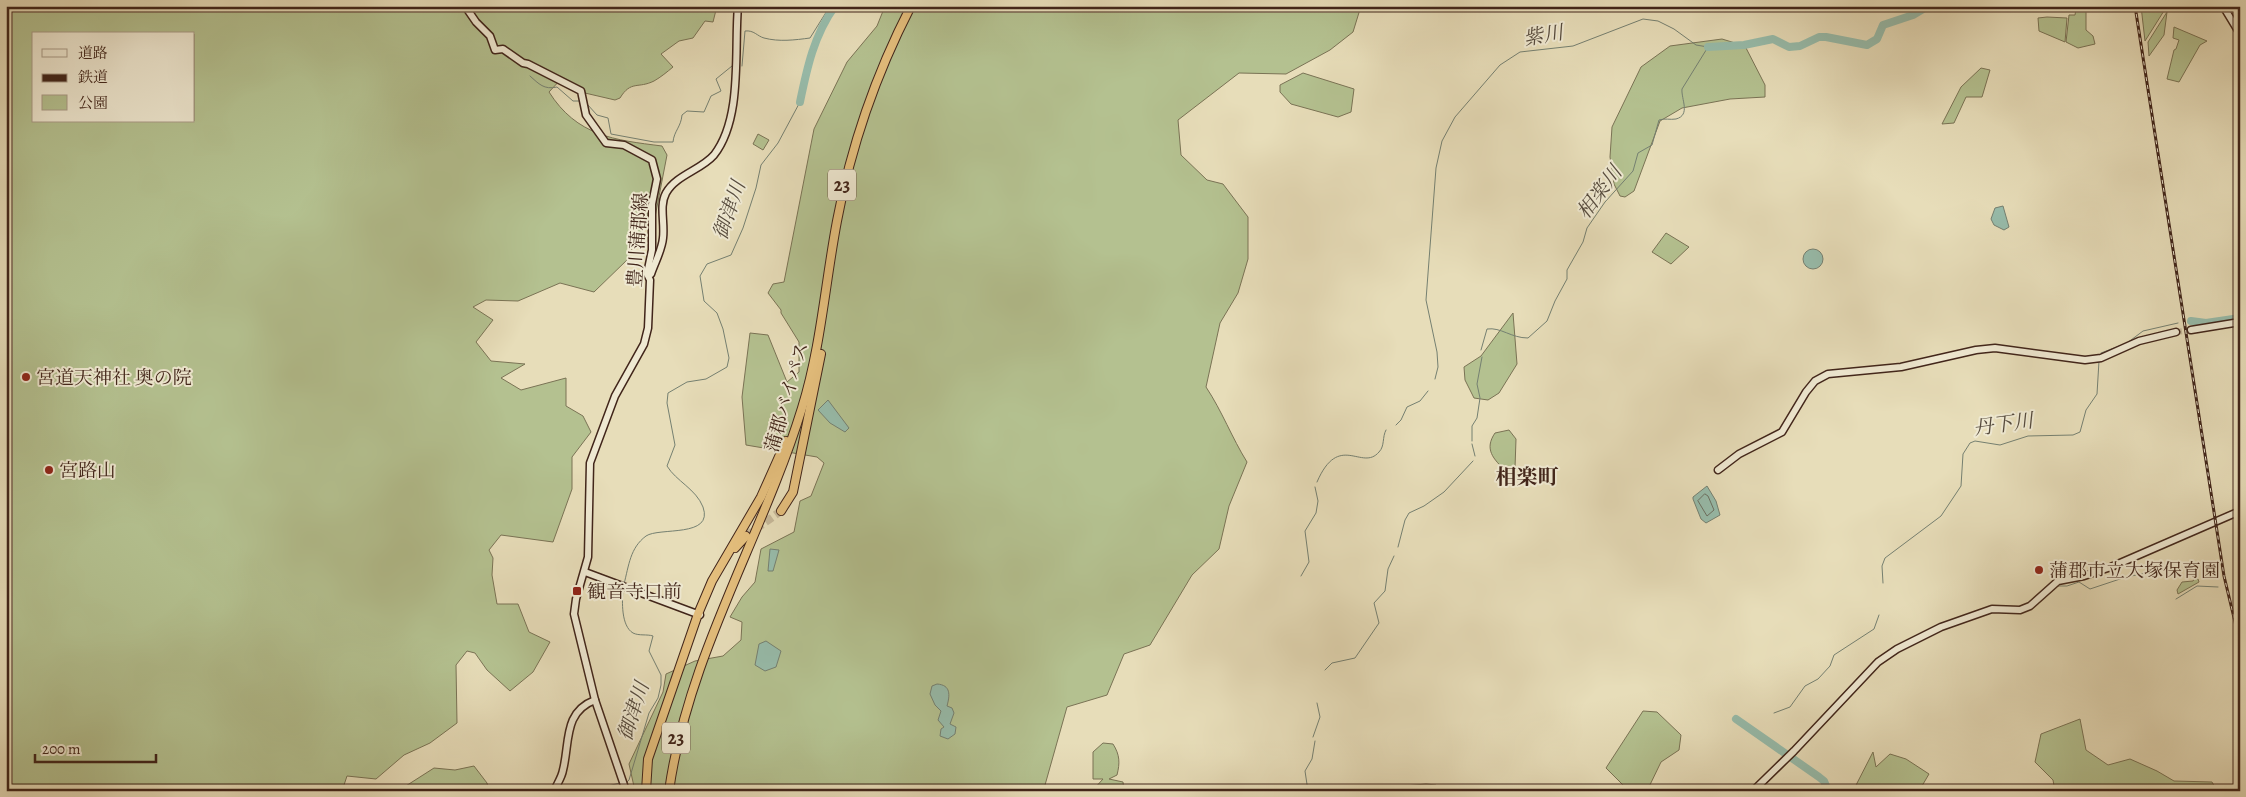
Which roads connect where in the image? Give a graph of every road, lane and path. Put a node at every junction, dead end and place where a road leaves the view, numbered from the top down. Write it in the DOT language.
graph roads {
  1 [pos="466,6"];
  2 [pos="738,6"];
  3 [pos="910,6"];
  4 [pos="2223,6"];
  5 [pos="2240,34"];
  6 [pos="650,280"];
  7 [pos="2240,322"];
  8 [pos="2190,330"];
  9 [pos="2176,332"];
  10 [pos="812,375"];
  11 [pos="801,408"];
  12 [pos="1718,470"];
  13 [pos="781,511"];
  14 [pos="2240,511"];
  15 [pos="746,536"];
  16 [pos="584,572"];
  17 [pos="699,614"];
  18 [pos="595,700"];
  19 [pos="554,791"];
  20 [pos="626,791"];
  21 [pos="646,791"];
  22 [pos="652,791"];
  23 [pos="668,791"];
  24 [pos="1753,791"];
  1 -- 6 [label="main road, 豊川蒲郡線"];
  2 -- 6 [label="main road"];
  3 -- 10 [label="highway, 蒲郡バイパス / 23"];
  3 -- 10 [label="highway, 蒲郡バイパス / 23"];
  4 -- 5 [label="main road"];
  6 -- 16 [label="main road, 豊川蒲郡線"];
  7 -- 8 [label="main road"];
  9 -- 12 [label="main road"];
  10 -- 11 [label="highway, 蒲郡バイパス / 23"];
  10 -- 13 [label="highway"];
  11 -- 17 [label="highway"];
  11 -- 23 [label="highway, 蒲郡バイパス / 23"];
  14 -- 24 [label="main road"];
  15 -- 17 [label="highway"];
  16 -- 17 [label="main road"];
  16 -- 18 [label="main road, 豊川蒲郡線"];
  17 -- 21 [label="highway"];
  17 -- 22 [label="highway"];
  18 -- 19 [label="main road"];
  18 -- 20 [label="main road, 豊川蒲郡線"];
}
